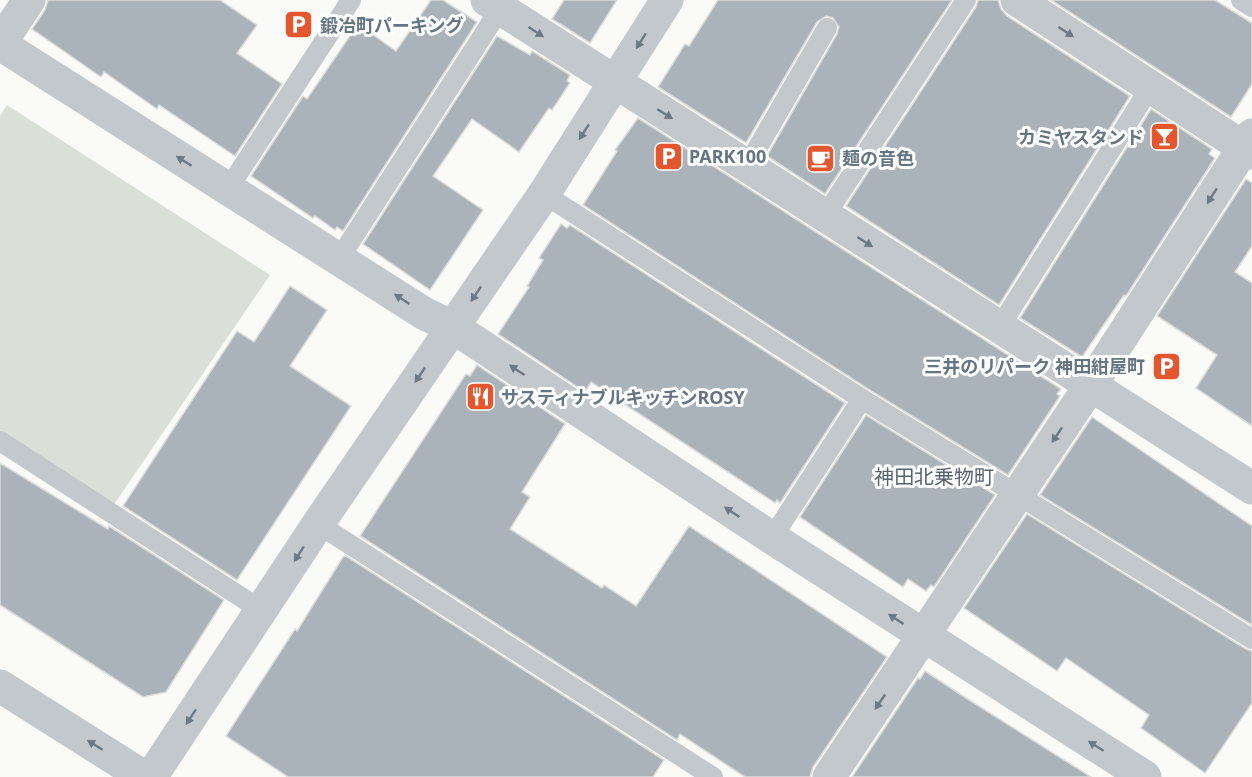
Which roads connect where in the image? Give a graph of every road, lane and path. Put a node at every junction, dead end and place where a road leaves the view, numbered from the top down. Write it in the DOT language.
graph roads {
  1 [pos="30,0"];
  2 [pos="351,0"];
  3 [pos="667,0"];
  4 [pos="966,0"];
  5 [pos="1017,0"];
  6 [pos="1241,0"];
  7 [pos="493,4"];
  8 [pos="1252,7"];
  9 [pos="827,28"];
  10 [pos="0,44"];
  11 [pos="616,82"];
  12 [pos="1151,87"];
  13 [pos="1249,145"];
  14 [pos="747,166"];
  15 [pos="228,189"];
  16 [pos="544,194"];
  17 [pos="825,216"];
  18 [pos="339,259"];
  19 [pos="453,327"];
  20 [pos="999,328"];
  21 [pos="1090,386"];
  22 [pos="862,399"];
  23 [pos="0,441"];
  24 [pos="1252,488"];
  25 [pos="1017,495"];
  26 [pos="318,524"];
  27 [pos="772,538"];
  28 [pos="261,610"];
  29 [pos="924,637"];
  30 [pos="1252,639"];
  31 [pos="0,686"];
  32 [pos="144,777"];
  33 [pos="151,777"];
  34 [pos="713,777"];
  35 [pos="829,777"];
  36 [pos="1145,777"];
  1 -- 10 [label="street"];
  2 -- 15 [label="lane"];
  3 -- 11 [label="street, one-way"];
  4 -- 17 [label="lane"];
  5 -- 12 [label="street, one-way"];
  6 -- 8 [label="lane"];
  7 -- 11 [label="street, one-way"];
  7 -- 18 [label="lane"];
  9 -- 14 [label="lane"];
  15 -- 10 [label="street, one-way"];
  11 -- 14 [label="street, one-way"];
  11 -- 16 [label="street, one-way"];
  12 -- 13 [label="street"];
  12 -- 20 [label="lane"];
  13 -- 21 [label="street, one-way"];
  14 -- 17 [label="street"];
  15 -- 18 [label="street"];
  16 -- 19 [label="street, one-way"];
  16 -- 22 [label="lane"];
  17 -- 20 [label="street, one-way"];
  19 -- 18 [label="street, one-way"];
  19 -- 26 [label="street, one-way"];
  27 -- 19 [label="street, one-way"];
  20 -- 21 [label="street"];
  21 -- 24 [label="street"];
  21 -- 25 [label="street, one-way"];
  22 -- 25 [label="lane"];
  22 -- 27 [label="lane"];
  23 -- 28 [label="lane"];
  25 -- 29 [label="street"];
  25 -- 30 [label="lane"];
  26 -- 28 [label="street, one-way"];
  26 -- 34 [label="lane"];
  29 -- 27 [label="street, one-way"];
  28 -- 33 [label="street, one-way"];
  29 -- 35 [label="street, one-way"];
  36 -- 29 [label="street, one-way"];
  32 -- 31 [label="street, one-way"];
}
